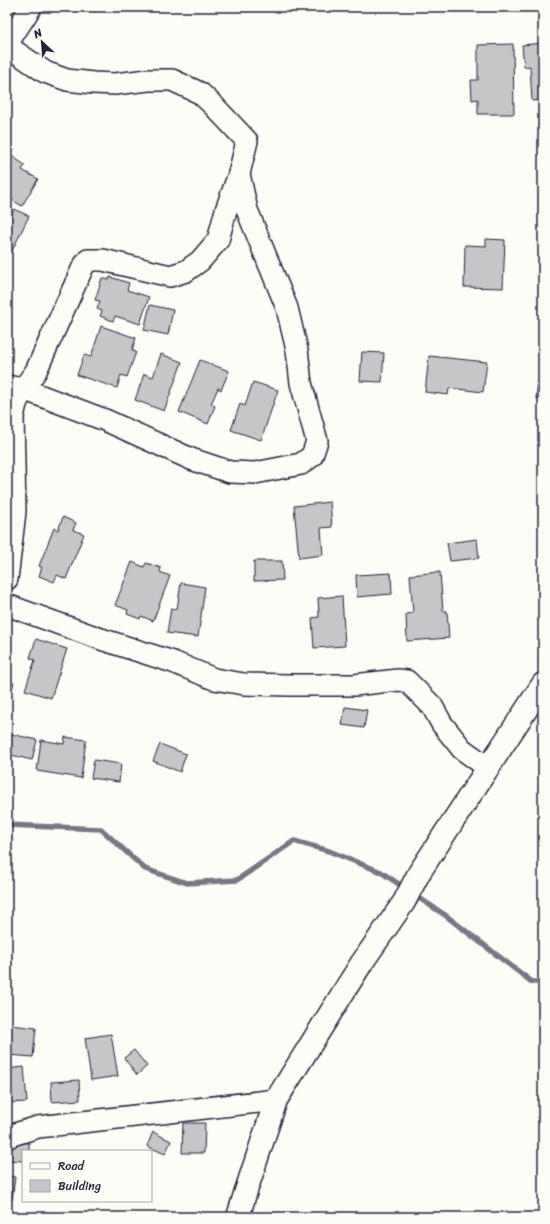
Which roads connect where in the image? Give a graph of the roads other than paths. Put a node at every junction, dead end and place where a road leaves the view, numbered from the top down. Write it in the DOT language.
graph roads {
  1 [pos="31,7"];
  2 [pos="7,45"];
  3 [pos="239,174"];
  4 [pos="15,388"];
  5 [pos="7,579"];
  6 [pos="7,605"];
  7 [pos="543,684"];
  8 [pos="487,768"];
  9 [pos="276,1100"];
  10 [pos="7,1138"];
  11 [pos="238,1217"];
  1 -- 2 [label="street"];
  2 -- 3 [label="street"];
  3 -- 4 [label="street"];
  3 -- 4 [label="street"];
  4 -- 5 [label="street"];
  6 -- 8 [label="street"];
  7 -- 8 [label="main road"];
  8 -- 9 [label="main road"];
  9 -- 10 [label="street"];
  9 -- 11 [label="main road"];
}
